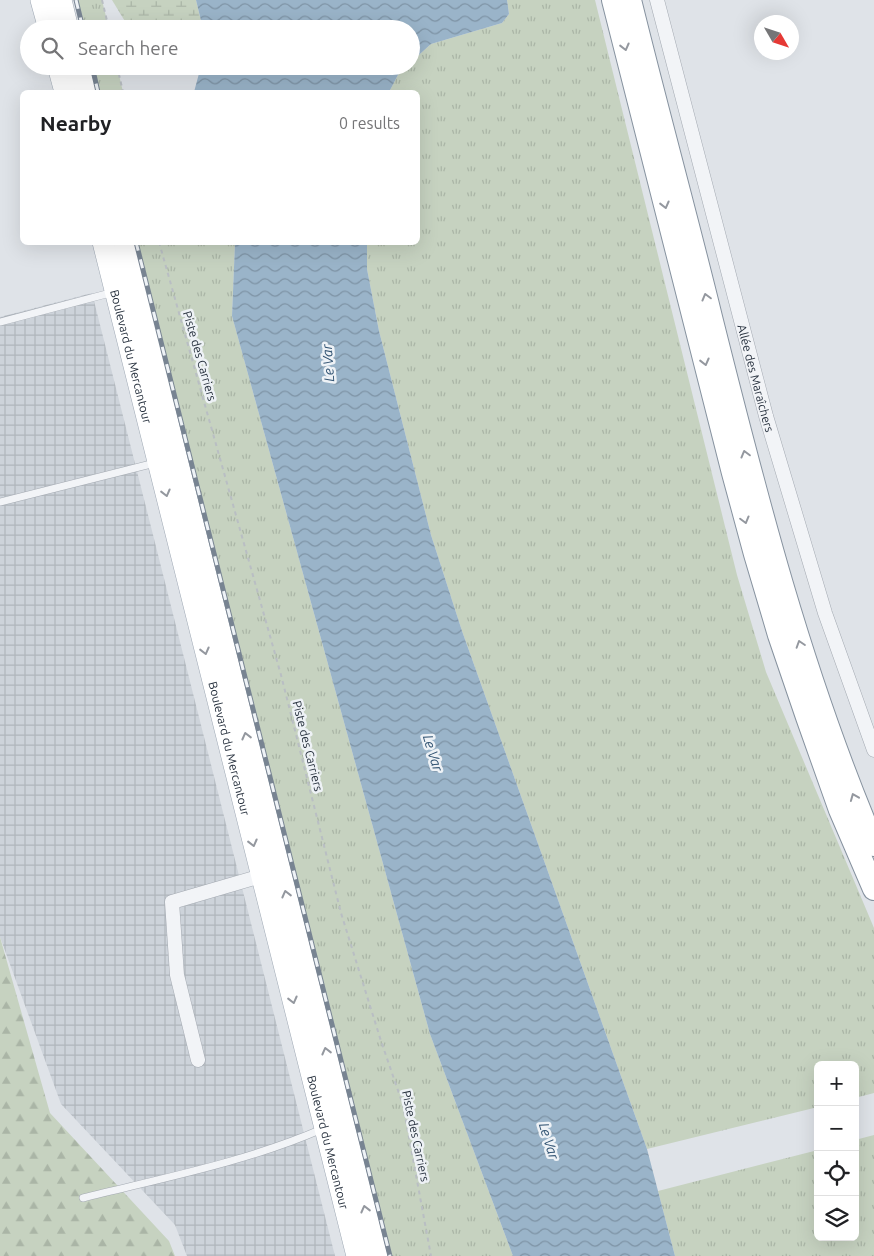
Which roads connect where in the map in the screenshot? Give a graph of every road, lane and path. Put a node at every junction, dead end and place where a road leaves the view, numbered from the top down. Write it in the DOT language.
graph roads {
  1 [pos="42,0"];
  2 [pos="61,0"];
  3 [pos="102,0"];
  4 [pos="613,0"];
  5 [pos="630,0"];
  6 [pos="657,0"];
  7 [pos="47,20"];
  8 [pos="66,20"];
  9 [pos="107,20"];
  10 [pos="60,75"];
  11 [pos="81,75"];
  12 [pos="119,75"];
  13 [pos="64,90"];
  14 [pos="85,90"];
  15 [pos="123,90"];
  16 [pos="104,245"];
  17 [pos="125,245"];
  18 [pos="160,245"];
  19 [pos="115,292"];
  20 [pos="0,322"];
  21 [pos="158,462"];
  22 [pos="0,502"];
  23 [pos="874,750"];
  24 [pos="874,845"];
  25 [pos="261,876"];
  26 [pos="874,889"];
  27 [pos="198,1060"];
  28 [pos="325,1127"];
  29 [pos="83,1198"];
  30 [pos="357,1256"];
  31 [pos="377,1256"];
  32 [pos="432,1256"];
  1 -- 7 [label="main road"];
  2 -- 8 [label="main road"];
  3 -- 9 [label="path"];
  4 -- 26 [label="highway, one-way"];
  24 -- 5 [label="highway, one-way"];
  6 -- 23 [label="street, Allée des Maraîchers"];
  10 -- 13 [label="main road"];
  11 -- 14 [label="main road"];
  12 -- 15 [label="path"];
  16 -- 19 [label="main road, Boulevard du Mercantour"];
  31 -- 17 [label="main road, Boulevard du Mercantour, one-way"];
  18 -- 32 [label="path, Piste des Carriers"];
  19 -- 20 [label="lane"];
  19 -- 21 [label="main road, Boulevard du Mercantour"];
  21 -- 22 [label="lane"];
  21 -- 25 [label="main road, Boulevard du Mercantour, one-way"];
  25 -- 27 [label="street"];
  25 -- 28 [label="main road, Boulevard du Mercantour, one-way"];
  28 -- 29 [label="lane"];
  28 -- 30 [label="main road, Boulevard du Mercantour"];
}
